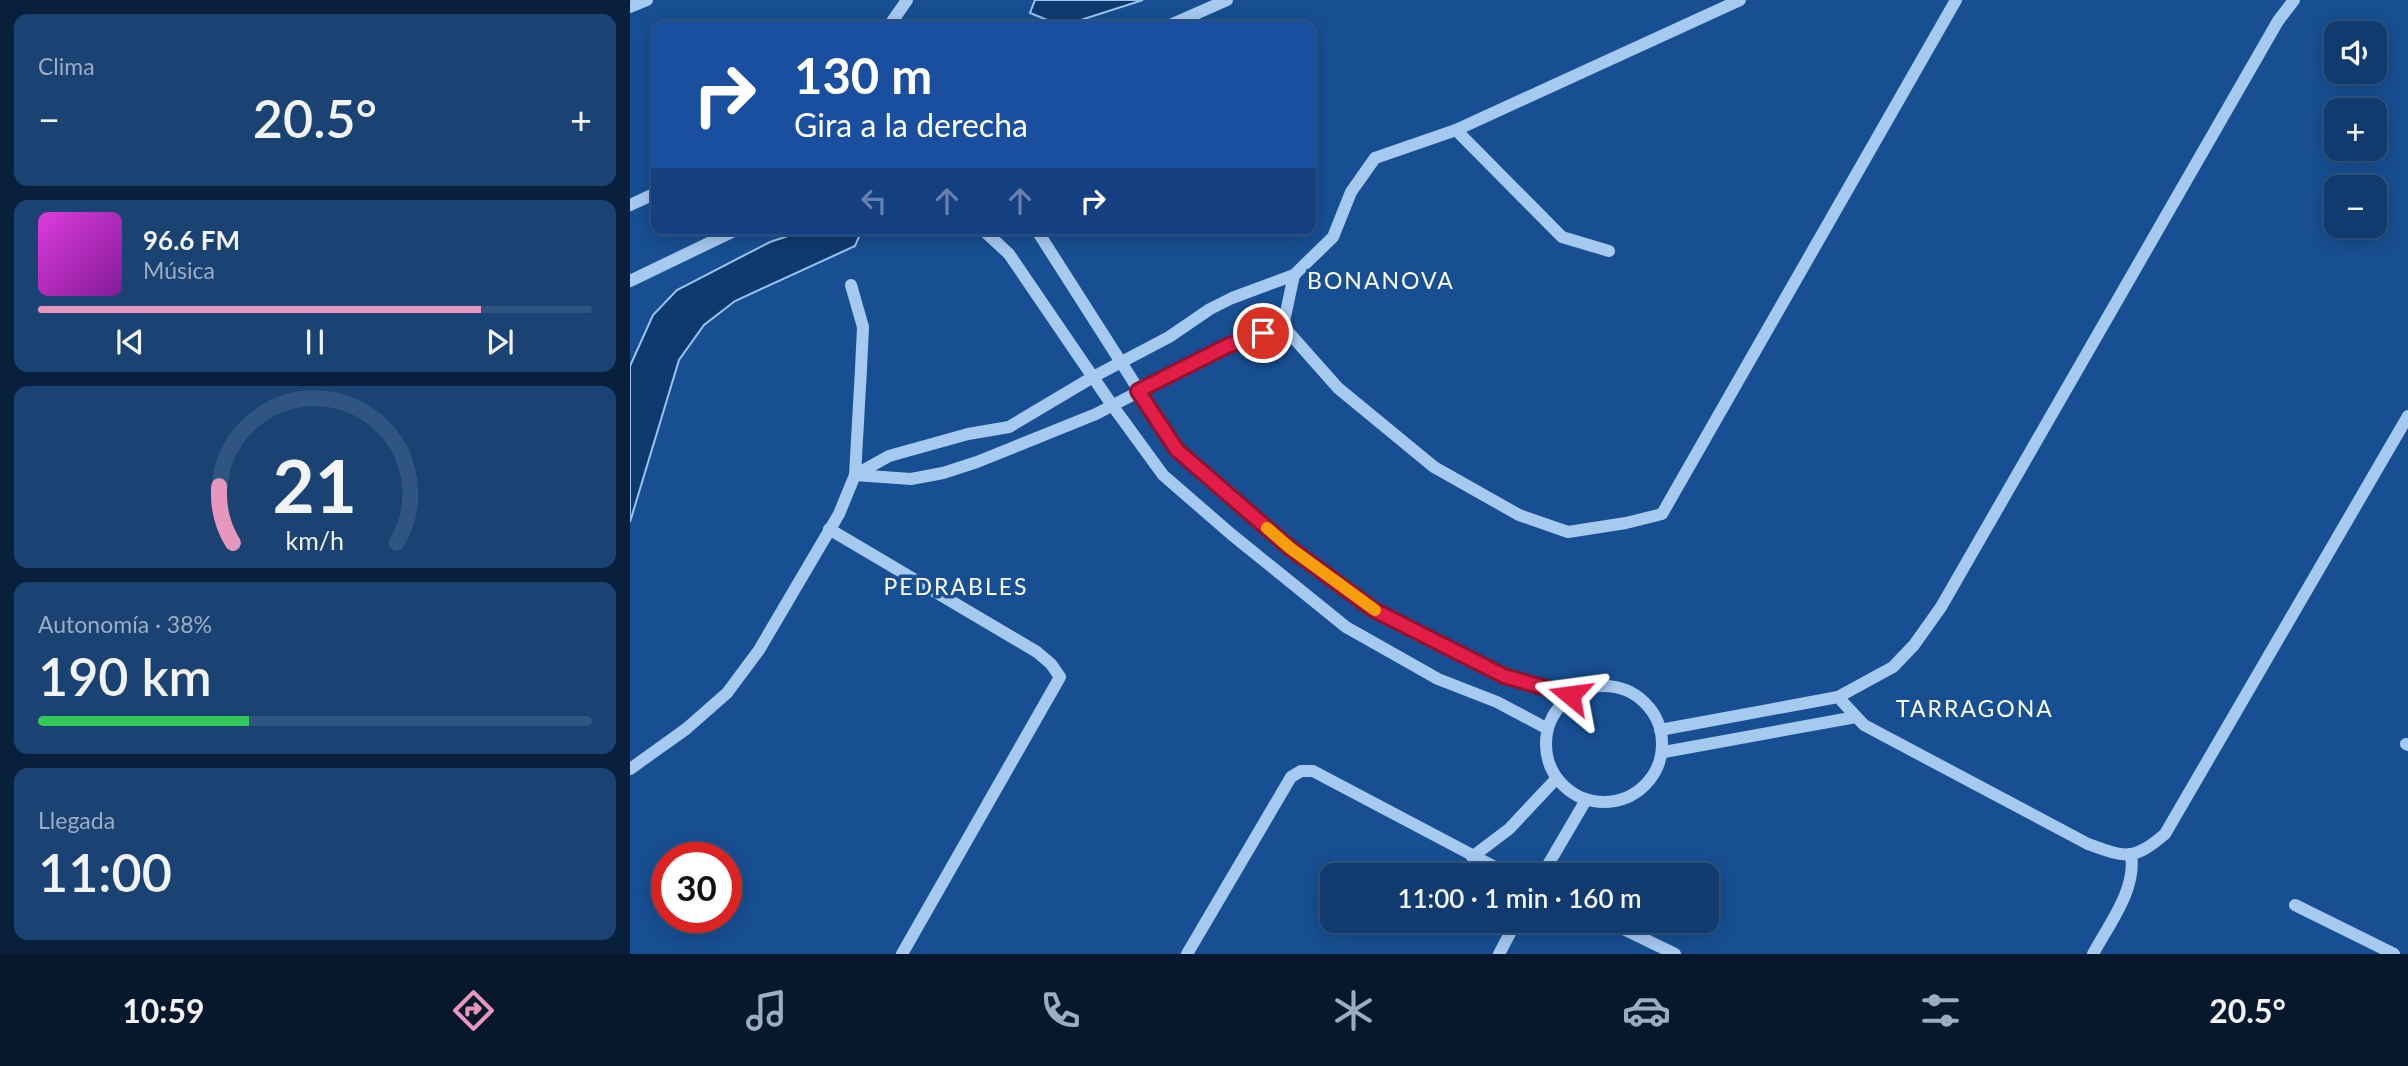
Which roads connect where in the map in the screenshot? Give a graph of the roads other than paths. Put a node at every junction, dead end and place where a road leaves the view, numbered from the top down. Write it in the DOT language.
graph roads {
  1 [pos="647,0"];
  2 [pos="907,0"];
  3 [pos="1740,0"];
  4 [pos="1956,0"];
  5 [pos="2294,0"];
  6 [pos="1220,2"];
  7 [pos="630,8"];
  8 [pos="892,21"];
  9 [pos="1179,21"];
  10 [pos="1456,130"];
  11 [pos="651,195"];
  12 [pos="630,205"];
  13 [pos="726,235"];
  14 [pos="988,235"];
  15 [pos="1040,235"];
  16 [pos="1609,251"];
  17 [pos="1294,275"];
  18 [pos="630,281"];
  19 [pos="851,285"];
  20 [pos="1283,326"];
  21 [pos="1119,362"];
  22 [pos="1093,377"];
  23 [pos="1138,391"];
  24 [pos="1112,405"];
  25 [pos="2408,416"];
  26 [pos="855,475"];
  27 [pos="829,529"];
  28 [pos="1570,695"];
  29 [pos="1838,697"];
  30 [pos="1856,717"];
  31 [pos="1546,728"];
  32 [pos="1660,730"];
  33 [pos="1664,752"];
  34 [pos="630,769"];
  35 [pos="1556,779"];
  36 [pos="1586,800"];
  37 [pos="2131,854"];
  38 [pos="1472,857"];
  39 [pos="1485,863"];
  40 [pos="1549,863"];
  41 [pos="2295,905"];
  42 [pos="1510,933"];
  43 [pos="1632,933"];
  44 [pos="902,954"];
  45 [pos="1187,954"];
  46 [pos="1499,954"];
  47 [pos="1675,954"];
  48 [pos="2093,954"];
  49 [pos="2394,954"];
  1 -- 7 [label="street"];
  2 -- 8 [label="street"];
  3 -- 10 [label="street"];
  4 -- 20 [label="street"];
  5 -- 29 [label="street"];
  6 -- 9 [label="street"];
  10 -- 16 [label="street"];
  10 -- 17 [label="street"];
  11 -- 12 [label="street"];
  13 -- 18 [label="street"];
  14 -- 22 [label="street"];
  15 -- 21 [label="street"];
  17 -- 20 [label="street"];
  17 -- 21 [label="street"];
  19 -- 26 [label="street"];
  20 -- 23 [label="street"];
  21 -- 22 [label="street"];
  21 -- 23 [label="street"];
  22 -- 24 [label="street"];
  22 -- 26 [label="street"];
  23 -- 24 [label="street"];
  23 -- 28 [label="street"];
  24 -- 26 [label="street"];
  24 -- 31 [label="street"];
  25 -- 37 [label="street"];
  26 -- 27 [label="street"];
  27 -- 34 [label="street"];
  27 -- 44 [label="street"];
  28 -- 31 [label="street"];
  28 -- 32 [label="street"];
  29 -- 30 [label="street"];
  29 -- 32 [label="street"];
  30 -- 33 [label="street"];
  30 -- 37 [label="street"];
  31 -- 35 [label="street"];
  32 -- 33 [label="street"];
  33 -- 36 [label="street"];
  35 -- 36 [label="street"];
  35 -- 38 [label="street"];
  36 -- 40 [label="street"];
  37 -- 48 [label="street"];
  38 -- 39 [label="street"];
  38 -- 45 [label="street"];
  41 -- 49 [label="street"];
  42 -- 46 [label="street"];
  43 -- 47 [label="street"];
}
